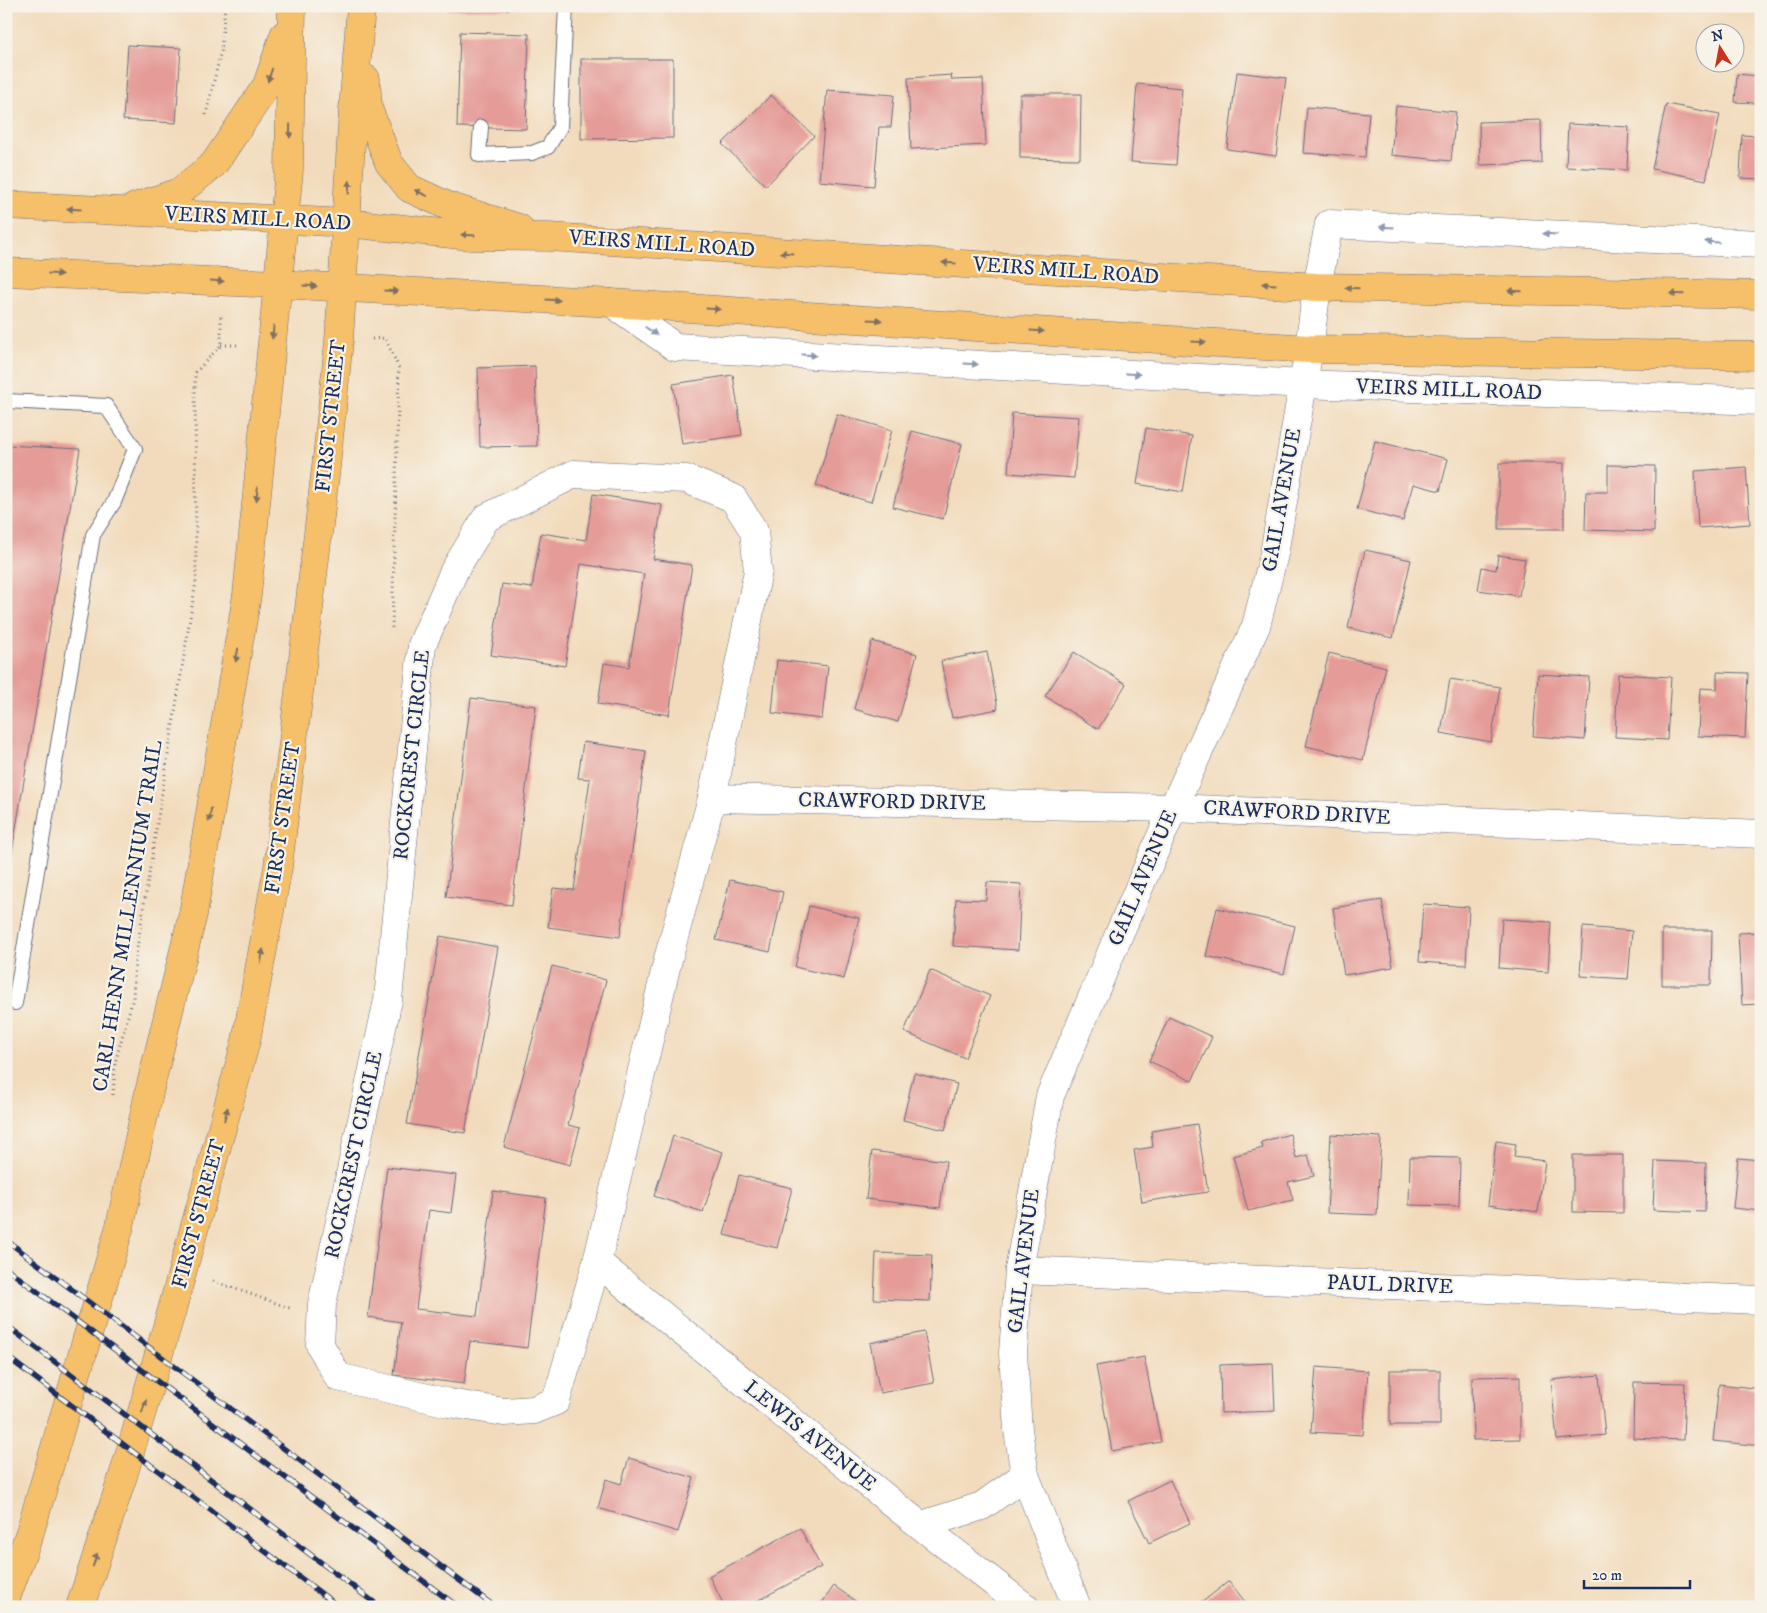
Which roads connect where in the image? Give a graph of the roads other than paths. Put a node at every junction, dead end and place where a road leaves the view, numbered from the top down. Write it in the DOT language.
graph roads {
  1 [pos="566,6"];
  2 [pos="361,8"];
  3 [pos="292,9"];
  4 [pos="481,128"];
  5 [pos="6,205"];
  6 [pos="123,211"];
  7 [pos="284,220"];
  8 [pos="347,223"];
  9 [pos="549,237"];
  10 [pos="1761,244"];
  11 [pos="6,272"];
  12 [pos="278,284"];
  13 [pos="1317,287"];
  14 [pos="342,288"];
  15 [pos="1761,295"];
  16 [pos="612,303"];
  17 [pos="1309,349"];
  18 [pos="1761,356"];
  19 [pos="1303,384"];
  20 [pos="6,401"];
  21 [pos="1761,401"];
  22 [pos="712,798"];
  23 [pos="1173,808"];
  24 [pos="1761,834"];
  25 [pos="15,1003"];
  26 [pos="598,1262"];
  27 [pos="1019,1270"];
  28 [pos="1761,1300"];
  29 [pos="1025,1475"];
  30 [pos="922,1525"];
  31 [pos="6,1598"];
  32 [pos="80,1607"];
  33 [pos="1025,1607"];
  34 [pos="1077,1607"];
  1 -- 4 [label="lane"];
  8 -- 2 [label="main road, FIRST STREET, one-way"];
  9 -- 2 [label="main road, one-way"];
  3 -- 6 [label="main road, one-way"];
  3 -- 7 [label="main road, one-way"];
  6 -- 5 [label="main road, VEIRS MILL ROAD, one-way"];
  6 -- 7 [label="main road, VEIRS MILL ROAD"];
  7 -- 8 [label="main road, VEIRS MILL ROAD"];
  7 -- 12 [label="main road"];
  9 -- 8 [label="main road, VEIRS MILL ROAD, one-way"];
  8 -- 14 [label="main road, FIRST STREET"];
  13 -- 9 [label="main road, VEIRS MILL ROAD, one-way"];
  10 -- 13 [label="street, one-way"];
  11 -- 12 [label="main road, VEIRS MILL ROAD, one-way"];
  12 -- 14 [label="main road, VEIRS MILL ROAD, one-way"];
  12 -- 31 [label="main road, one-way"];
  15 -- 13 [label="main road, VEIRS MILL ROAD, one-way"];
  13 -- 17 [label="street, GAIL AVENUE"];
  14 -- 16 [label="main road, VEIRS MILL ROAD, one-way"];
  32 -- 14 [label="main road, FIRST STREET, one-way"];
  16 -- 17 [label="main road, VEIRS MILL ROAD, one-way"];
  16 -- 19 [label="street, VEIRS MILL ROAD, one-way"];
  17 -- 18 [label="main road, VEIRS MILL ROAD"];
  17 -- 19 [label="street, GAIL AVENUE"];
  19 -- 21 [label="street, VEIRS MILL ROAD"];
  19 -- 23 [label="street, GAIL AVENUE"];
  20 -- 25 [label="lane"];
  22 -- 23 [label="street, CRAWFORD DRIVE"];
  22 -- 26 [label="street, ROCKCREST CIRCLE"];
  22 -- 26 [label="street, ROCKCREST CIRCLE"];
  23 -- 24 [label="street, CRAWFORD DRIVE"];
  23 -- 27 [label="street, GAIL AVENUE"];
  26 -- 30 [label="street, LEWIS AVENUE"];
  27 -- 28 [label="street, PAUL DRIVE"];
  27 -- 29 [label="street, GAIL AVENUE"];
  29 -- 30 [label="street"];
  29 -- 34 [label="street, GAIL AVENUE"];
  30 -- 33 [label="street, LEWIS AVENUE"];
}
